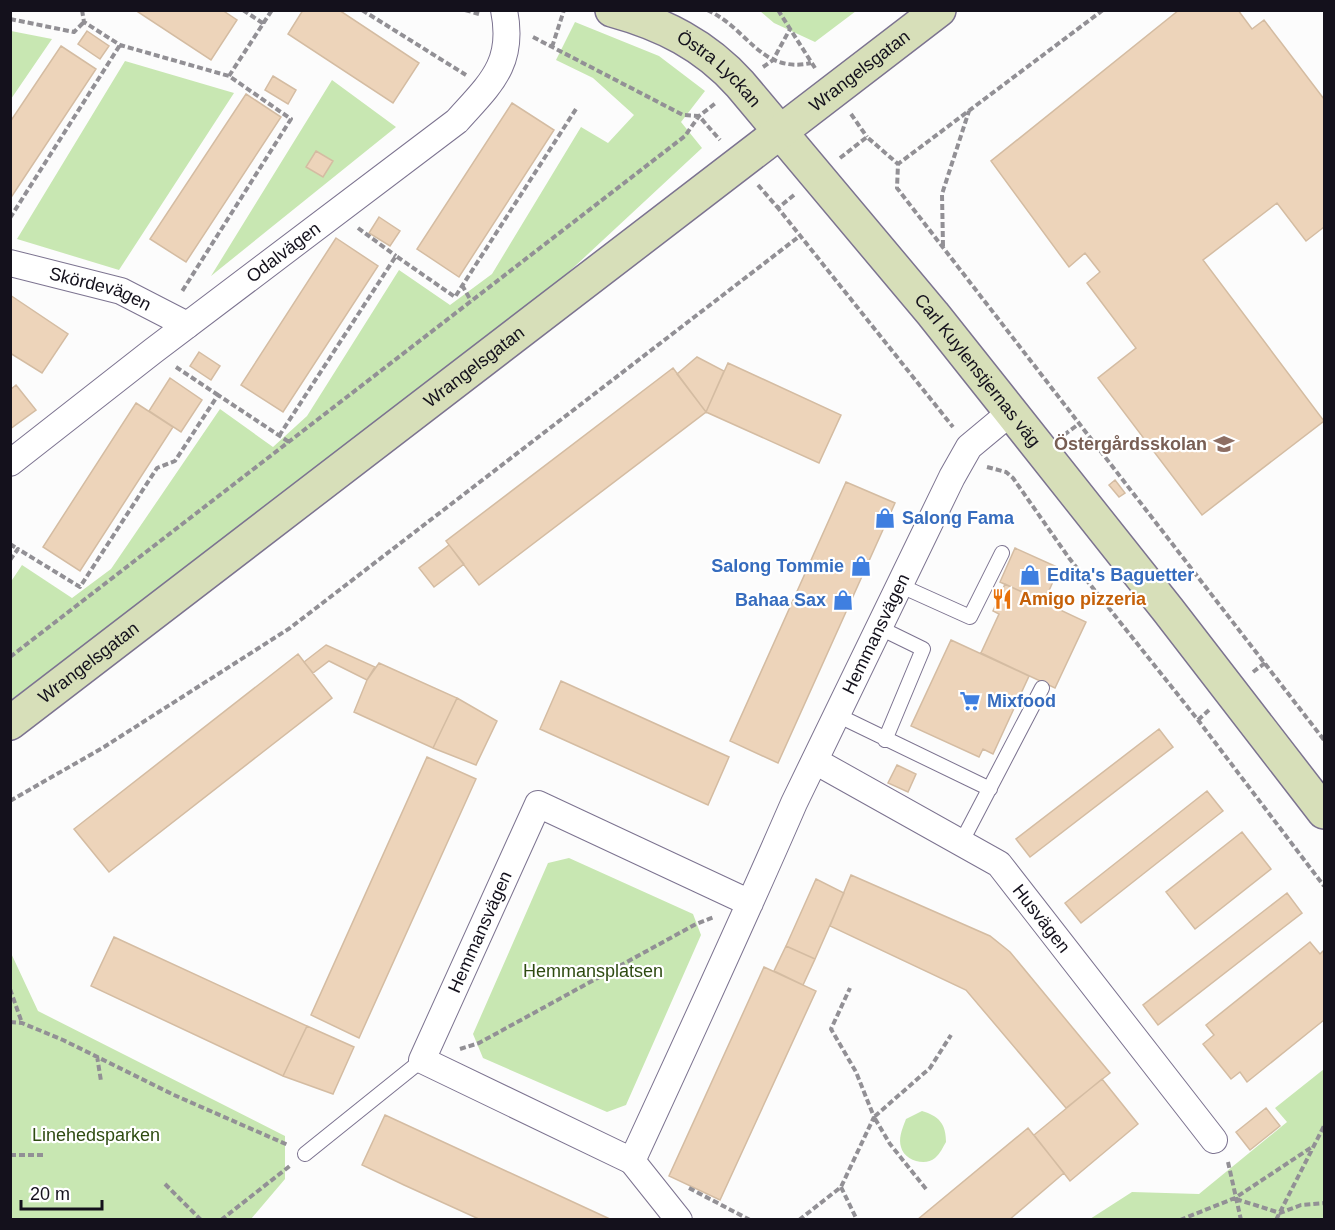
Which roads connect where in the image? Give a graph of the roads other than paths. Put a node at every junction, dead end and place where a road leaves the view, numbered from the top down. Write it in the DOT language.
graph roads {
  1 [pos="939,10"];
  2 [pos="622,12"];
  3 [pos="506,18"];
  4 [pos="780,130"];
  5 [pos="10,263"];
  6 [pos="177,320"];
  7 [pos="1011,412"];
  8 [pos="10,463"];
  9 [pos="1002,553"];
  10 [pos="899,585"];
  11 [pos="878,627"];
  12 [pos="1042,688"];
  13 [pos="837,715"];
  14 [pos="10,723"];
  15 [pos="885,740"];
  16 [pos="815,760"];
  17 [pos="990,789"];
  18 [pos="1324,812"];
  19 [pos="962,843"];
  20 [pos="750,903"];
  21 [pos="422,1060"];
  22 [pos="1214,1140"];
  23 [pos="305,1154"];
  24 [pos="632,1161"];
  25 [pos="679,1220"];
  1 -- 4 [label="main road, Wrangelsgatan"];
  2 -- 4 [label="main road, Östra Lyckan"];
  3 -- 6 [label="street, Odalvägen"];
  4 -- 7 [label="main road, Carl Kuylenstjernas väg"];
  4 -- 14 [label="main road, Wrangelsgatan"];
  5 -- 6 [label="street, Skördevägen"];
  6 -- 8 [label="street, Odalvägen"];
  7 -- 10 [label="street, Hemmansvägen"];
  7 -- 18 [label="main road, Carl Kuylenstjernas väg"];
  9 -- 10 [label="lane"];
  10 -- 11 [label="street, Hemmansvägen"];
  11 -- 13 [label="street, Hemmansvägen"];
  11 -- 15 [label="lane"];
  12 -- 17 [label="lane"];
  13 -- 15 [label="lane"];
  13 -- 16 [label="street, Hemmansvägen"];
  15 -- 17 [label="lane"];
  16 -- 19 [label="street, Husvägen"];
  16 -- 20 [label="street, Hemmansvägen"];
  17 -- 19 [label="lane"];
  19 -- 22 [label="street, Husvägen"];
  20 -- 21 [label="street, Hemmansvägen"];
  20 -- 24 [label="street, Hemmansvägen"];
  21 -- 23 [label="lane"];
  21 -- 24 [label="street"];
  24 -- 25 [label="street"];
}
